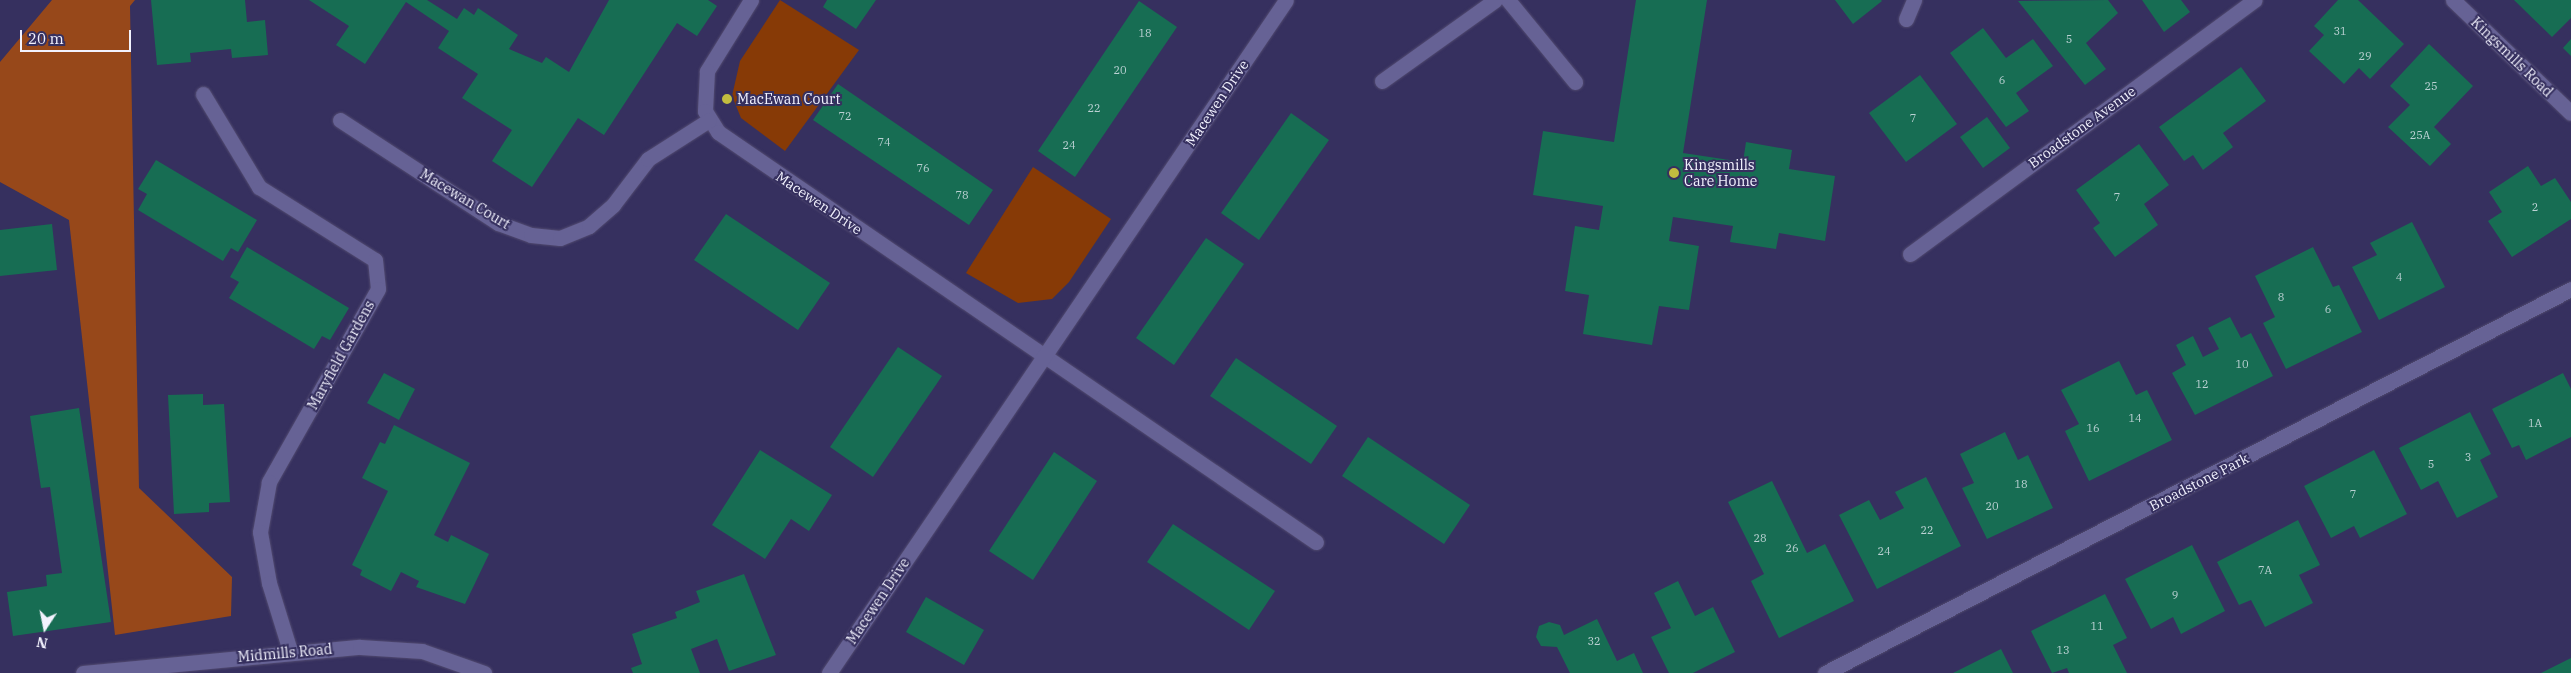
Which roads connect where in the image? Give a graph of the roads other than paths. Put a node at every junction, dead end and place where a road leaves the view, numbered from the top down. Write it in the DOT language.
graph roads {
  1 [pos="751,0"];
  2 [pos="1286,0"];
  3 [pos="1495,0"];
  4 [pos="1508,0"];
  5 [pos="1914,0"];
  6 [pos="2254,0"];
  7 [pos="2452,0"];
  8 [pos="1906,19"];
  9 [pos="1382,81"];
  10 [pos="1575,82"];
  11 [pos="203,94"];
  12 [pos="2571,113"];
  13 [pos="340,120"];
  14 [pos="709,120"];
  15 [pos="1910,254"];
  16 [pos="2571,289"];
  17 [pos="1046,356"];
  18 [pos="1316,542"];
  19 [pos="290,652"];
  20 [pos="83,673"];
  21 [pos="484,673"];
  22 [pos="828,673"];
  23 [pos="1825,673"];
  1 -- 14 [label="street"];
  2 -- 17 [label="street, Macewen Drive"];
  3 -- 9 [label="street"];
  4 -- 10 [label="street"];
  5 -- 8 [label="street"];
  6 -- 15 [label="street, Broadstone Avenue"];
  7 -- 12 [label="street, Kingsmills Road"];
  11 -- 19 [label="street, Maryfield Gardens"];
  13 -- 14 [label="street, Macewan Court"];
  14 -- 17 [label="street, Macewen Drive"];
  16 -- 23 [label="street, Broadstone Park"];
  17 -- 18 [label="street, Macewen Drive"];
  17 -- 22 [label="street, Macewen Drive"];
  19 -- 20 [label="street, Midmills Road"];
  19 -- 21 [label="street, Midmills Road"];
}
